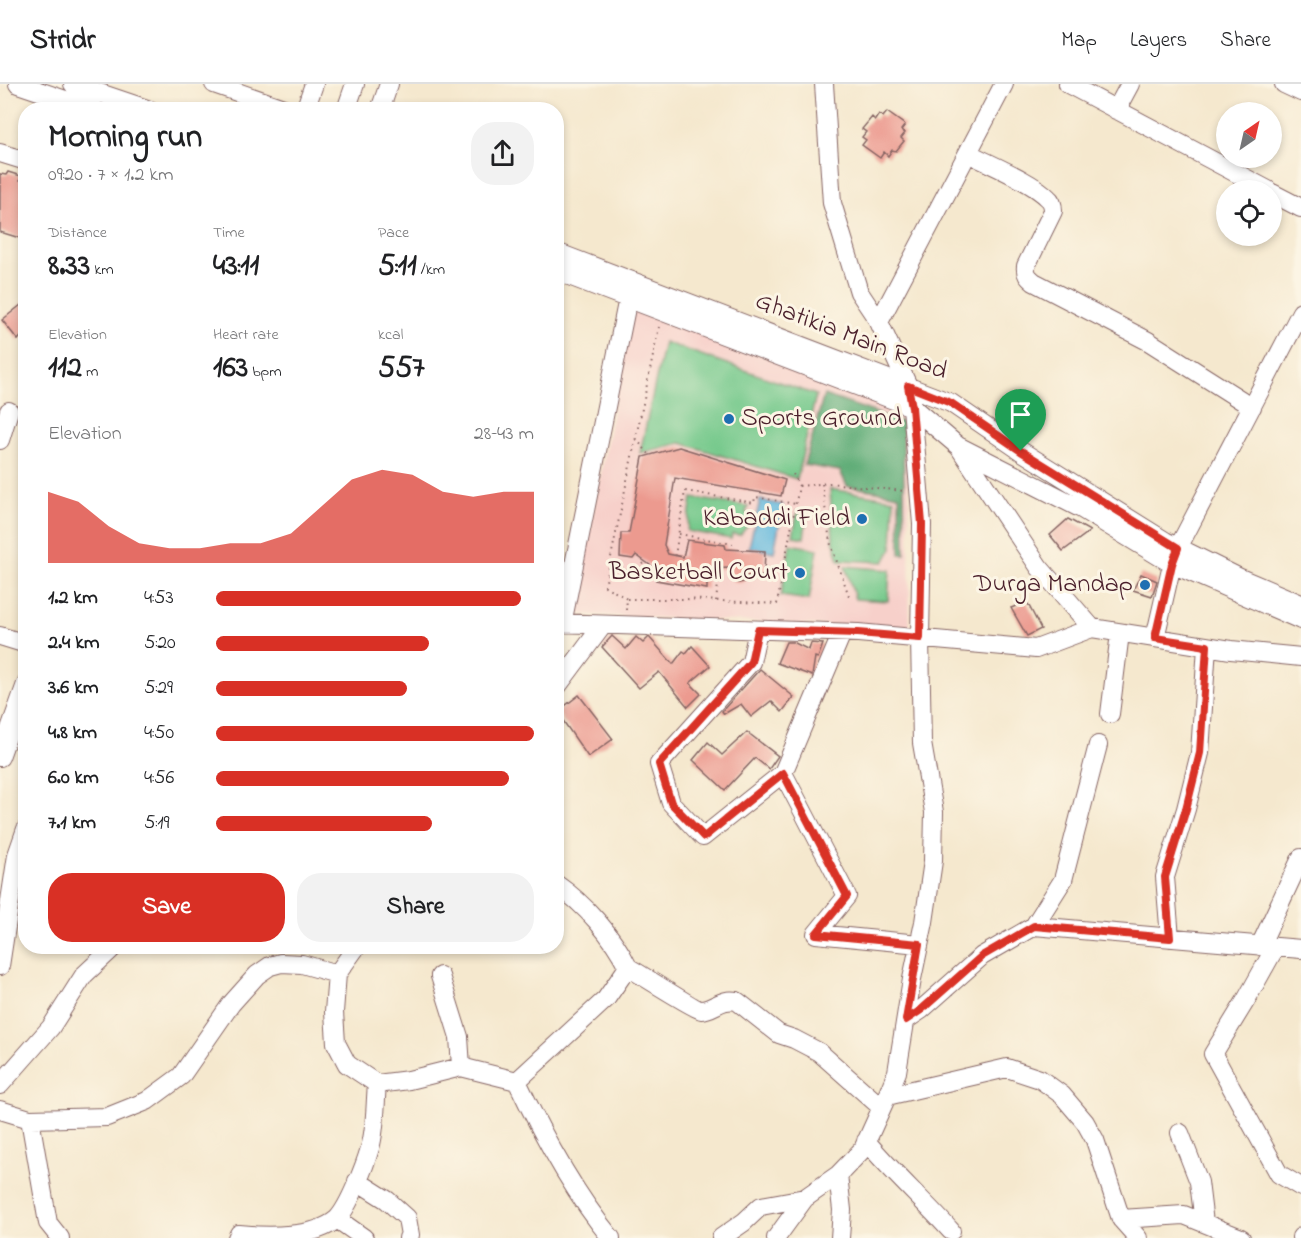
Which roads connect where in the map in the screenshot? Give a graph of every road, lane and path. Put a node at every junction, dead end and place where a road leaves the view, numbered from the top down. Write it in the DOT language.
graph roads {
  1 [pos="18,84"];
  2 [pos="73,84"];
  3 [pos="214,84"];
  4 [pos="314,84"];
  5 [pos="355,84"];
  6 [pos="389,84"];
  7 [pos="824,84"];
  8 [pos="1004,84"];
  9 [pos="1068,84"];
  10 [pos="1130,84"];
  11 [pos="1284,84"];
  12 [pos="1301,92"];
  13 [pos="71,102"];
  14 [pos="124,102"];
  15 [pos="266,102"];
  16 [pos="308,102"];
  17 [pos="349,102"];
  18 [pos="383,102"];
  19 [pos="1116,110"];
  20 [pos="0,153"];
  21 [pos="968,153"];
  22 [pos="18,159"];
  23 [pos="1249,180"];
  24 [pos="1282,198"];
  25 [pos="1301,208"];
  26 [pos="564,255"];
  27 [pos="564,274"];
  28 [pos="628,298"];
  29 [pos="662,312"];
  30 [pos="1301,312"];
  31 [pos="879,322"];
  32 [pos="908,386"];
  33 [pos="912,407"];
  34 [pos="1252,407"];
  35 [pos="12,412"];
  36 [pos="636,439"];
  37 [pos="0,440"];
  38 [pos="958,446"];
  39 [pos="650,455"];
  40 [pos="793,474"];
  41 [pos="822,484"];
  42 [pos="800,486"];
  43 [pos="920,492"];
  44 [pos="796,504"];
  45 [pos="679,534"];
  46 [pos="734,544"];
  47 [pos="675,556"];
  48 [pos="1175,556"];
  49 [pos="646,562"];
  50 [pos="610,564"];
  51 [pos="720,568"];
  52 [pos="849,596"];
  53 [pos="564,599"];
  54 [pos="627,599"];
  55 [pos="716,601"];
  56 [pos="1301,604"];
  57 [pos="1301,620"];
  58 [pos="564,623"];
  59 [pos="603,625"];
  60 [pos="625,626"];
  61 [pos="1092,628"];
  62 [pos="758,630"];
  63 [pos="842,633"];
  64 [pos="1120,633"];
  65 [pos="0,636"];
  66 [pos="920,638"];
  67 [pos="1155,638"];
  68 [pos="18,642"];
  69 [pos="1207,646"];
  70 [pos="1301,657"];
  71 [pos="564,677"];
  72 [pos="18,706"];
  73 [pos="1110,714"];
  74 [pos="1098,745"];
  75 [pos="0,757"];
  76 [pos="783,773"];
  77 [pos="18,840"];
  78 [pos="8,853"];
  79 [pos="1301,858"];
  80 [pos="564,890"];
  81 [pos="1034,926"];
  82 [pos="1170,938"];
  83 [pos="919,944"];
  84 [pos="1267,947"];
  85 [pos="1301,949"];
  86 [pos="106,954"];
  87 [pos="351,954"];
  88 [pos="0,966"];
  89 [pos="628,967"];
  90 [pos="337,974"];
  91 [pos="440,976"];
  92 [pos="906,1020"];
  93 [pos="461,1067"];
  94 [pos="517,1081"];
  95 [pos="377,1084"];
  96 [pos="0,1085"];
  97 [pos="884,1101"];
  98 [pos="0,1110"];
  99 [pos="30,1119"];
  100 [pos="1180,1132"];
  101 [pos="866,1141"];
  102 [pos="838,1175"];
  103 [pos="357,1181"];
  104 [pos="1301,1186"];
  105 [pos="805,1198"];
  106 [pos="337,1219"];
  107 [pos="1121,1219"];
  108 [pos="1204,1223"];
  109 [pos="951,1231"];
  110 [pos="601,1235"];
  111 [pos="60,1238"];
  112 [pos="237,1238"];
  113 [pos="364,1238"];
  114 [pos="408,1238"];
  115 [pos="721,1238"];
  116 [pos="776,1238"];
  117 [pos="840,1238"];
  118 [pos="1138,1238"];
  119 [pos="1241,1238"];
  1 -- 13 [label="street"];
  2 -- 14 [label="street"];
  3 -- 15 [label="street"];
  4 -- 16 [label="street"];
  5 -- 17 [label="street"];
  6 -- 18 [label="street"];
  7 -- 31 [label="street"];
  8 -- 21 [label="street"];
  9 -- 19 [label="street"];
  10 -- 19 [label="street"];
  11 -- 12 [label="street"];
  19 -- 23 [label="street"];
  20 -- 22 [label="street"];
  21 -- 31 [label="street"];
  21 -- 34 [label="street"];
  24 -- 25 [label="street"];
  26 -- 32 [label="street, Ghatikia Main Road"];
  27 -- 28 [label="street, Ghatikia Main Road"];
  28 -- 29 [label="street, Ghatikia Main Road"];
  28 -- 53 [label="street"];
  29 -- 33 [label="street, Ghatikia Main Road"];
  29 -- 36 [label="path"];
  30 -- 34 [label="street"];
  31 -- 32 [label="street"];
  32 -- 33 [label="street"];
  32 -- 48 [label="street, Ghatikia Main Road"];
  33 -- 38 [label="street, Ghatikia Main Road"];
  33 -- 43 [label="street"];
  34 -- 48 [label="street"];
  35 -- 37 [label="street"];
  36 -- 39 [label="path"];
  36 -- 50 [label="path"];
  38 -- 48 [label="street, Ghatikia Main Road"];
  38 -- 61 [label="street"];
  40 -- 42 [label="path"];
  41 -- 42 [label="path"];
  41 -- 43 [label="path"];
  41 -- 52 [label="path"];
  42 -- 44 [label="path"];
  43 -- 66 [label="street"];
  44 -- 45 [label="path"];
  44 -- 55 [label="path"];
  45 -- 46 [label="path"];
  45 -- 47 [label="path"];
  48 -- 56 [label="street, Ghatikia Main Road"];
  48 -- 57 [label="street, Ghatikia Main Road"];
  48 -- 67 [label="street"];
  49 -- 50 [label="path"];
  50 -- 54 [label="path"];
  51 -- 55 [label="path"];
  54 -- 55 [label="path"];
  54 -- 60 [label="path"];
  58 -- 59 [label="street"];
  59 -- 60 [label="street"];
  59 -- 71 [label="street"];
  60 -- 62 [label="street"];
  61 -- 64 [label="street"];
  61 -- 66 [label="street"];
  62 -- 63 [label="street"];
  62 -- 76 [label="street"];
  63 -- 66 [label="street"];
  63 -- 76 [label="street"];
  64 -- 67 [label="street"];
  64 -- 73 [label="street"];
  65 -- 68 [label="street"];
  66 -- 83 [label="street"];
  67 -- 69 [label="street"];
  69 -- 70 [label="street"];
  69 -- 82 [label="street"];
  72 -- 75 [label="street"];
  74 -- 81 [label="street"];
  76 -- 83 [label="street"];
  77 -- 78 [label="street"];
  78 -- 88 [label="street"];
  79 -- 84 [label="street"];
  80 -- 89 [label="street"];
  81 -- 82 [label="street"];
  81 -- 92 [label="street"];
  82 -- 84 [label="street"];
  83 -- 92 [label="street"];
  84 -- 85 [label="street"];
  84 -- 104 [label="street"];
  86 -- 96 [label="street"];
  87 -- 90 [label="street"];
  89 -- 94 [label="street"];
  89 -- 97 [label="street"];
  90 -- 95 [label="street"];
  90 -- 99 [label="street"];
  91 -- 93 [label="street"];
  92 -- 97 [label="street"];
  93 -- 94 [label="street"];
  93 -- 95 [label="street"];
  94 -- 110 [label="street"];
  95 -- 103 [label="street"];
  97 -- 101 [label="street"];
  97 -- 107 [label="street"];
  98 -- 99 [label="street"];
  99 -- 111 [label="street"];
  100 -- 108 [label="street"];
  101 -- 102 [label="street"];
  101 -- 109 [label="street"];
  102 -- 105 [label="street"];
  102 -- 117 [label="street"];
  103 -- 106 [label="street"];
  103 -- 114 [label="street"];
  105 -- 115 [label="street"];
  105 -- 116 [label="street"];
  106 -- 112 [label="street"];
  106 -- 113 [label="street"];
  107 -- 108 [label="street"];
  107 -- 118 [label="street"];
  108 -- 119 [label="street"];
}
